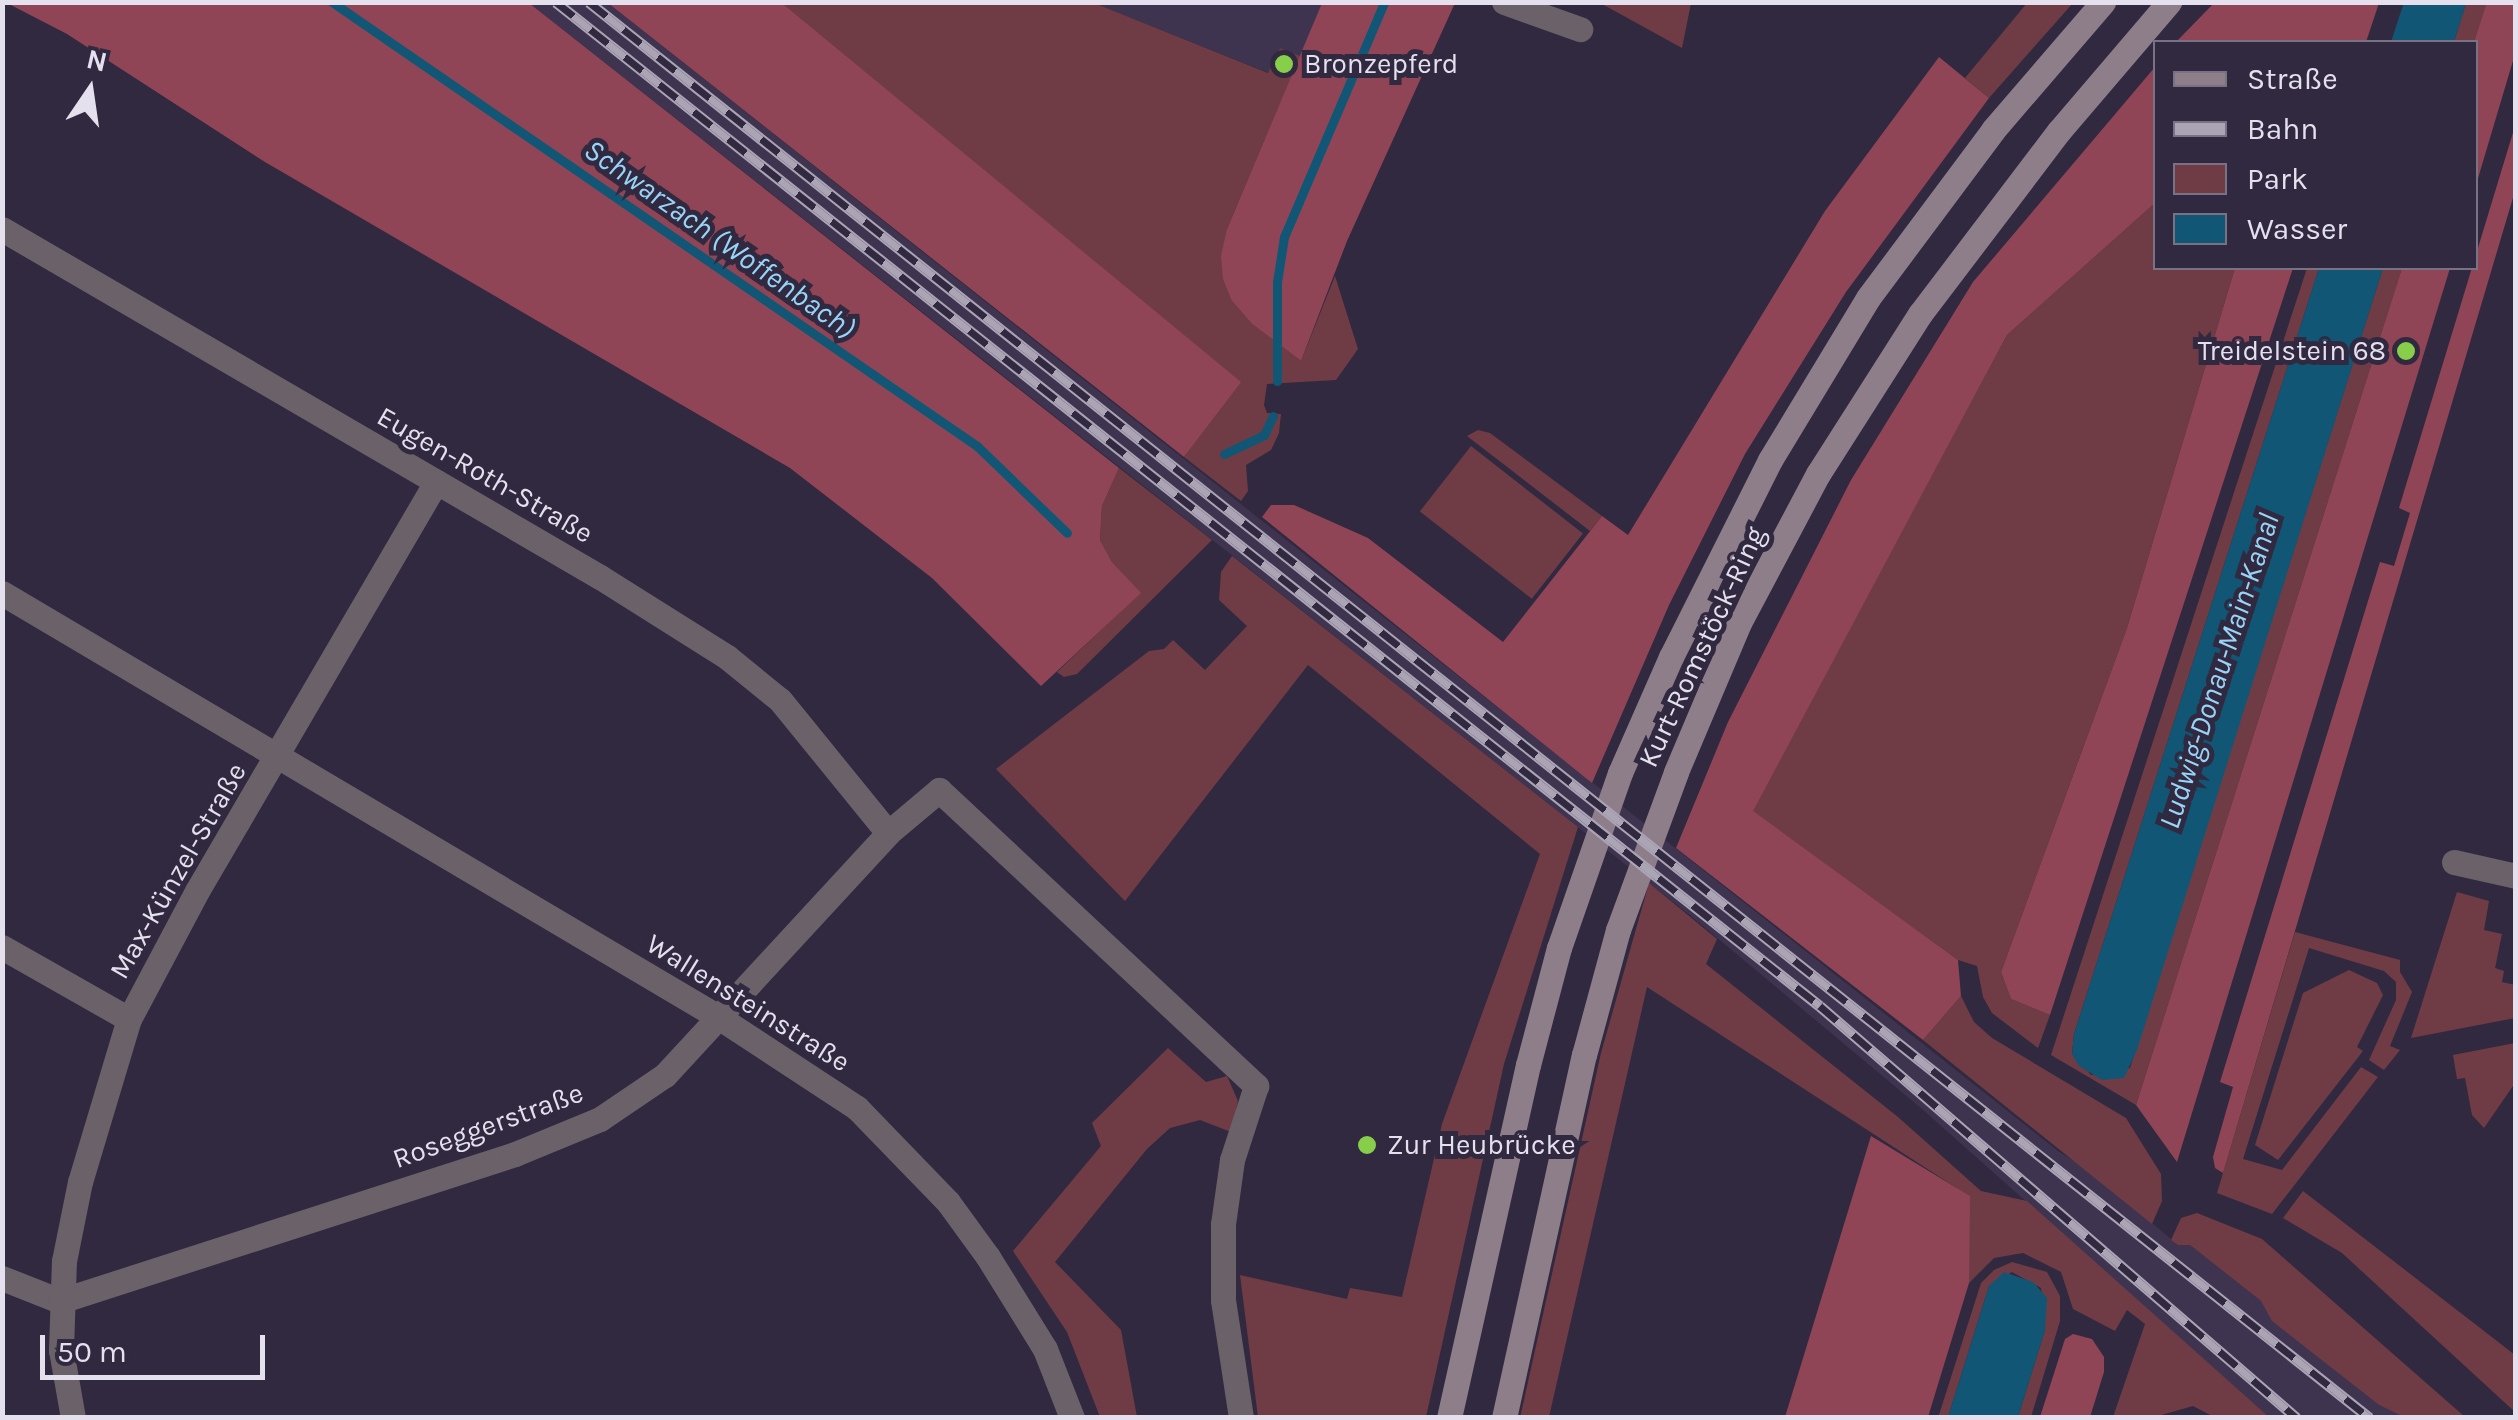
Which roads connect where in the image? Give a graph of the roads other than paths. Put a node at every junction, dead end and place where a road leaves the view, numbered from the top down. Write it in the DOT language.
graph roads {
  1 [pos="1504,2"];
  2 [pos="2103,2"];
  3 [pos="2168,2"];
  4 [pos="1580,30"];
  5 [pos="2,230"];
  6 [pos="436,482"];
  7 [pos="2,593"];
  8 [pos="279,754"];
  9 [pos="888,832"];
  10 [pos="2454,862"];
  11 [pos="2516,876"];
  12 [pos="2,947"];
  13 [pos="720,1018"];
  14 [pos="130,1019"];
  15 [pos="2,1278"];
  16 [pos="60,1301"];
  17 [pos="72,1418"];
  18 [pos="1072,1418"];
  19 [pos="1241,1418"];
  20 [pos="1449,1418"];
  21 [pos="1504,1418"];
  1 -- 4 [label="street"];
  2 -- 20 [label="main road, Kurt-Romstöck-Ring"];
  3 -- 21 [label="main road, Kurt-Romstöck-Ring"];
  5 -- 6 [label="street, Eugen-Roth-Straße"];
  6 -- 8 [label="street"];
  6 -- 9 [label="street, Eugen-Roth-Straße"];
  7 -- 8 [label="street, Wallensteinstraße"];
  8 -- 13 [label="street, Wallensteinstraße"];
  8 -- 14 [label="street, Max-Künzel-Straße"];
  9 -- 13 [label="street, Roseggerstraße"];
  9 -- 19 [label="street, Roseggerstraße"];
  10 -- 11 [label="street"];
  12 -- 14 [label="street, Max-Künzel-Straße"];
  13 -- 16 [label="street, Roseggerstraße"];
  13 -- 18 [label="street, Wallensteinstraße"];
  14 -- 16 [label="street, Max-Künzel-Straße"];
  15 -- 16 [label="street"];
  16 -- 17 [label="street, Max-Künzel-Straße"];
}
